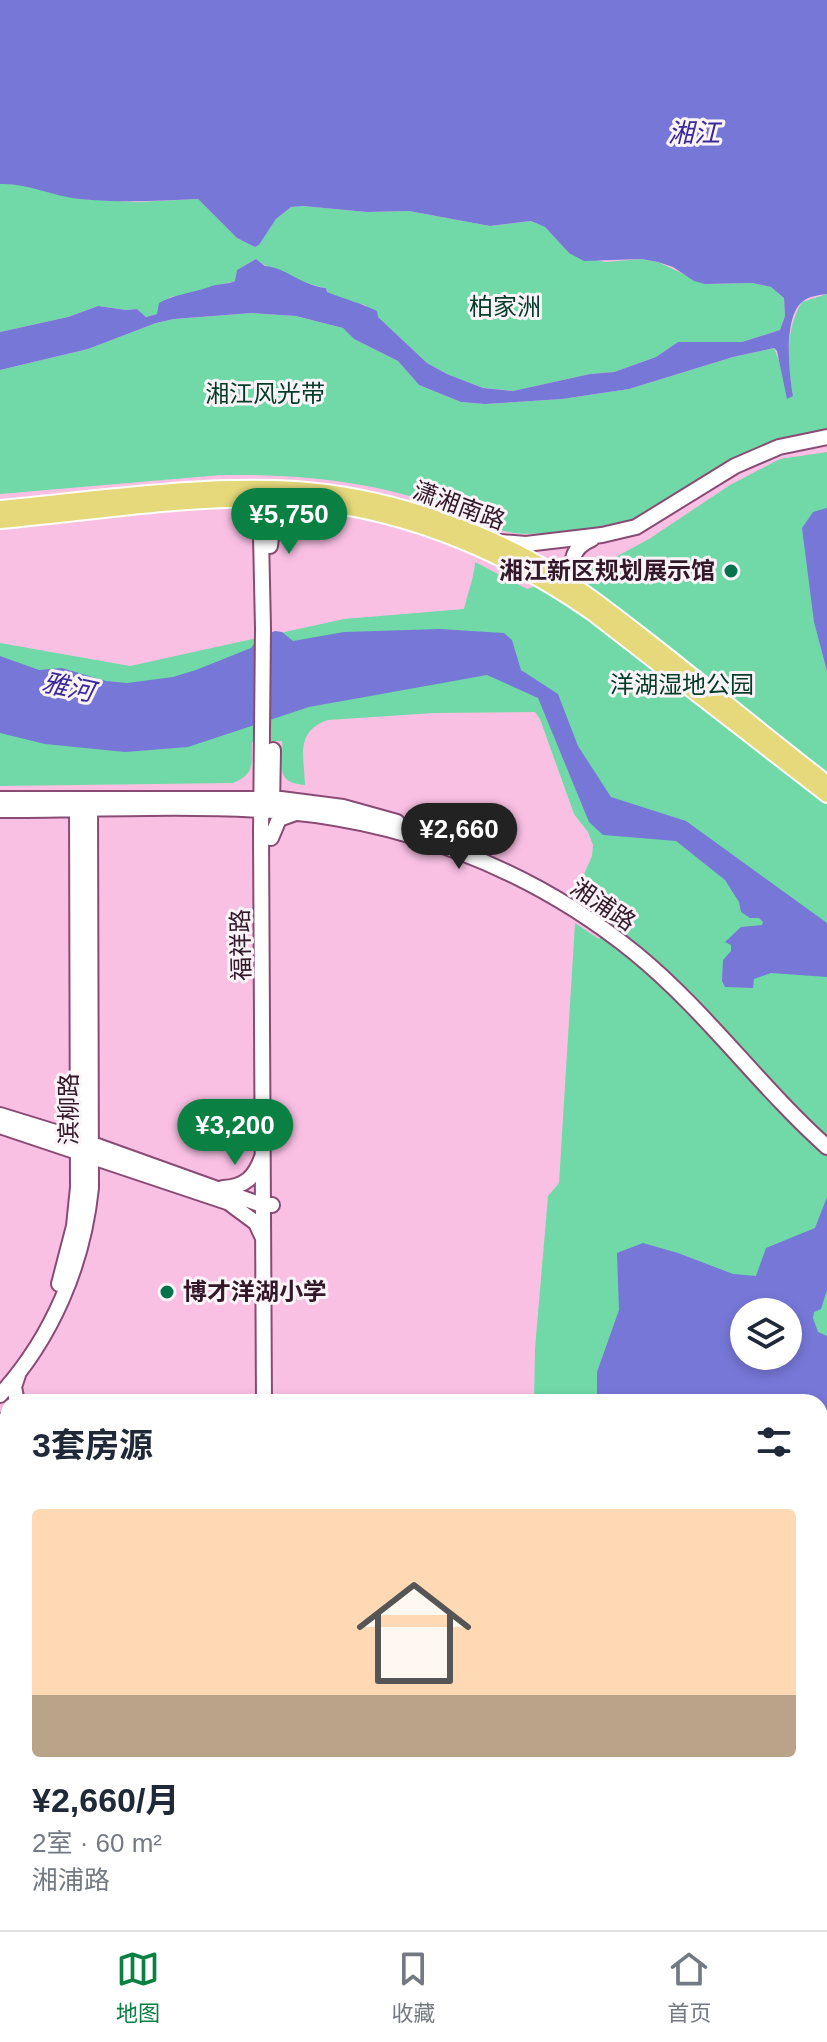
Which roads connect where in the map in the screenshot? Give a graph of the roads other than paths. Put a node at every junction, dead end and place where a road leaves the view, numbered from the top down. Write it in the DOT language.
graph roads {
  1 [pos="827,438"];
  2 [pos="264,494"];
  3 [pos="233,501"];
  4 [pos="308,503"];
  5 [pos="0,508"];
  6 [pos="0,521"];
  7 [pos="261,529"];
  8 [pos="491,540"];
  9 [pos="270,546"];
  10 [pos="578,587"];
  11 [pos="267,626"];
  12 [pos="267,765"];
  13 [pos="827,783"];
  14 [pos="827,795"];
  15 [pos="0,799"];
  16 [pos="83,804"];
  17 [pos="232,804"];
  18 [pos="267,804"];
  19 [pos="302,807"];
  20 [pos="126,809"];
  21 [pos="0,810"];
  22 [pos="44,810"];
  23 [pos="266,838"];
  24 [pos="84,839"];
  25 [pos="78,1097"];
  26 [pos="91,1111"];
  27 [pos="0,1115"];
  28 [pos="0,1126"];
  29 [pos="48,1136"];
  30 [pos="827,1137"];
  31 [pos="827,1147"];
  32 [pos="84,1148"];
  33 [pos="264,1153"];
  34 [pos="124,1162"];
  35 [pos="209,1186"];
  36 [pos="84,1192"];
  37 [pos="229,1203"];
  38 [pos="268,1210"];
  39 [pos="264,1244"];
  40 [pos="18,1374"];
  41 [pos="264,1378"];
  42 [pos="0,1383"];
  43 [pos="1,1394"];
  44 [pos="15,1394"];
  45 [pos="259,1394"];
  46 [pos="264,1394"];
  47 [pos="273,1394"];
  1 -- 8 [label="main road"];
  1 -- 10 [label="main road"];
  2 -- 3 [label="main road, 潇湘南路"];
  2 -- 4 [label="main road, 潇湘南路"];
  2 -- 5 [label="main road, 潇湘南路"];
  2 -- 7 [label="main road, 福祥路"];
  2 -- 8 [label="main road, 潇湘南路"];
  2 -- 9 [label="main road, 福祥路"];
  3 -- 6 [label="main road, 潇湘南路"];
  3 -- 7 [label="main road"];
  4 -- 9 [label="main road"];
  4 -- 14 [label="main road, 潇湘南路"];
  7 -- 11 [label="main road, 福祥路"];
  8 -- 10 [label="main road, 潇湘南路"];
  9 -- 11 [label="main road, 福祥路"];
  10 -- 13 [label="main road, 潇湘南路"];
  11 -- 12 [label="main road, 福祥路"];
  12 -- 17 [label="main road"];
  12 -- 18 [label="main road, 福祥路"];
  12 -- 19 [label="main road"];
  15 -- 16 [label="main road, 湘浦路"];
  16 -- 17 [label="main road, 湘浦路"];
  16 -- 20 [label="main road, 湘浦路"];
  16 -- 22 [label="main road, 湘浦路"];
  16 -- 24 [label="main road, 滨柳路"];
  17 -- 18 [label="main road, 湘浦路"];
  17 -- 20 [label="main road, 湘浦路"];
  17 -- 23 [label="main road"];
  18 -- 19 [label="main road, 湘浦路"];
  18 -- 23 [label="main road, 福祥路"];
  19 -- 23 [label="main road"];
  19 -- 30 [label="main road, 湘浦路"];
  19 -- 31 [label="main road, 湘浦路"];
  20 -- 24 [label="main road"];
  21 -- 22 [label="main road, 湘浦路"];
  22 -- 24 [label="main road"];
  23 -- 33 [label="main road, 福祥路"];
  23 -- 38 [label="main road, 福祥路"];
  24 -- 25 [label="main road, 滨柳路"];
  24 -- 26 [label="main road, 滨柳路"];
  25 -- 29 [label="main road"];
  25 -- 32 [label="main road, 滨柳路"];
  26 -- 32 [label="main road, 滨柳路"];
  26 -- 34 [label="main road"];
  27 -- 29 [label="main road"];
  28 -- 29 [label="main road"];
  29 -- 32 [label="main road"];
  29 -- 36 [label="main road"];
  32 -- 34 [label="main road"];
  32 -- 36 [label="main road, 滨柳路"];
  33 -- 35 [label="main road"];
  33 -- 38 [label="main road, 福祥路"];
  34 -- 35 [label="main road"];
  34 -- 36 [label="main road"];
  34 -- 37 [label="main road"];
  35 -- 38 [label="main road"];
  36 -- 40 [label="main road, 滨柳路"];
  36 -- 42 [label="main road, 滨柳路"];
  37 -- 38 [label="main road"];
  37 -- 39 [label="main road"];
  38 -- 39 [label="main road, 福祥路"];
  38 -- 47 [label="main road, 福祥路"];
  39 -- 41 [label="main road, 福祥路"];
  40 -- 43 [label="main road, 滨柳路"];
  40 -- 44 [label="main road"];
  41 -- 45 [label="main road"];
  41 -- 46 [label="main road, 福祥路"];
}
